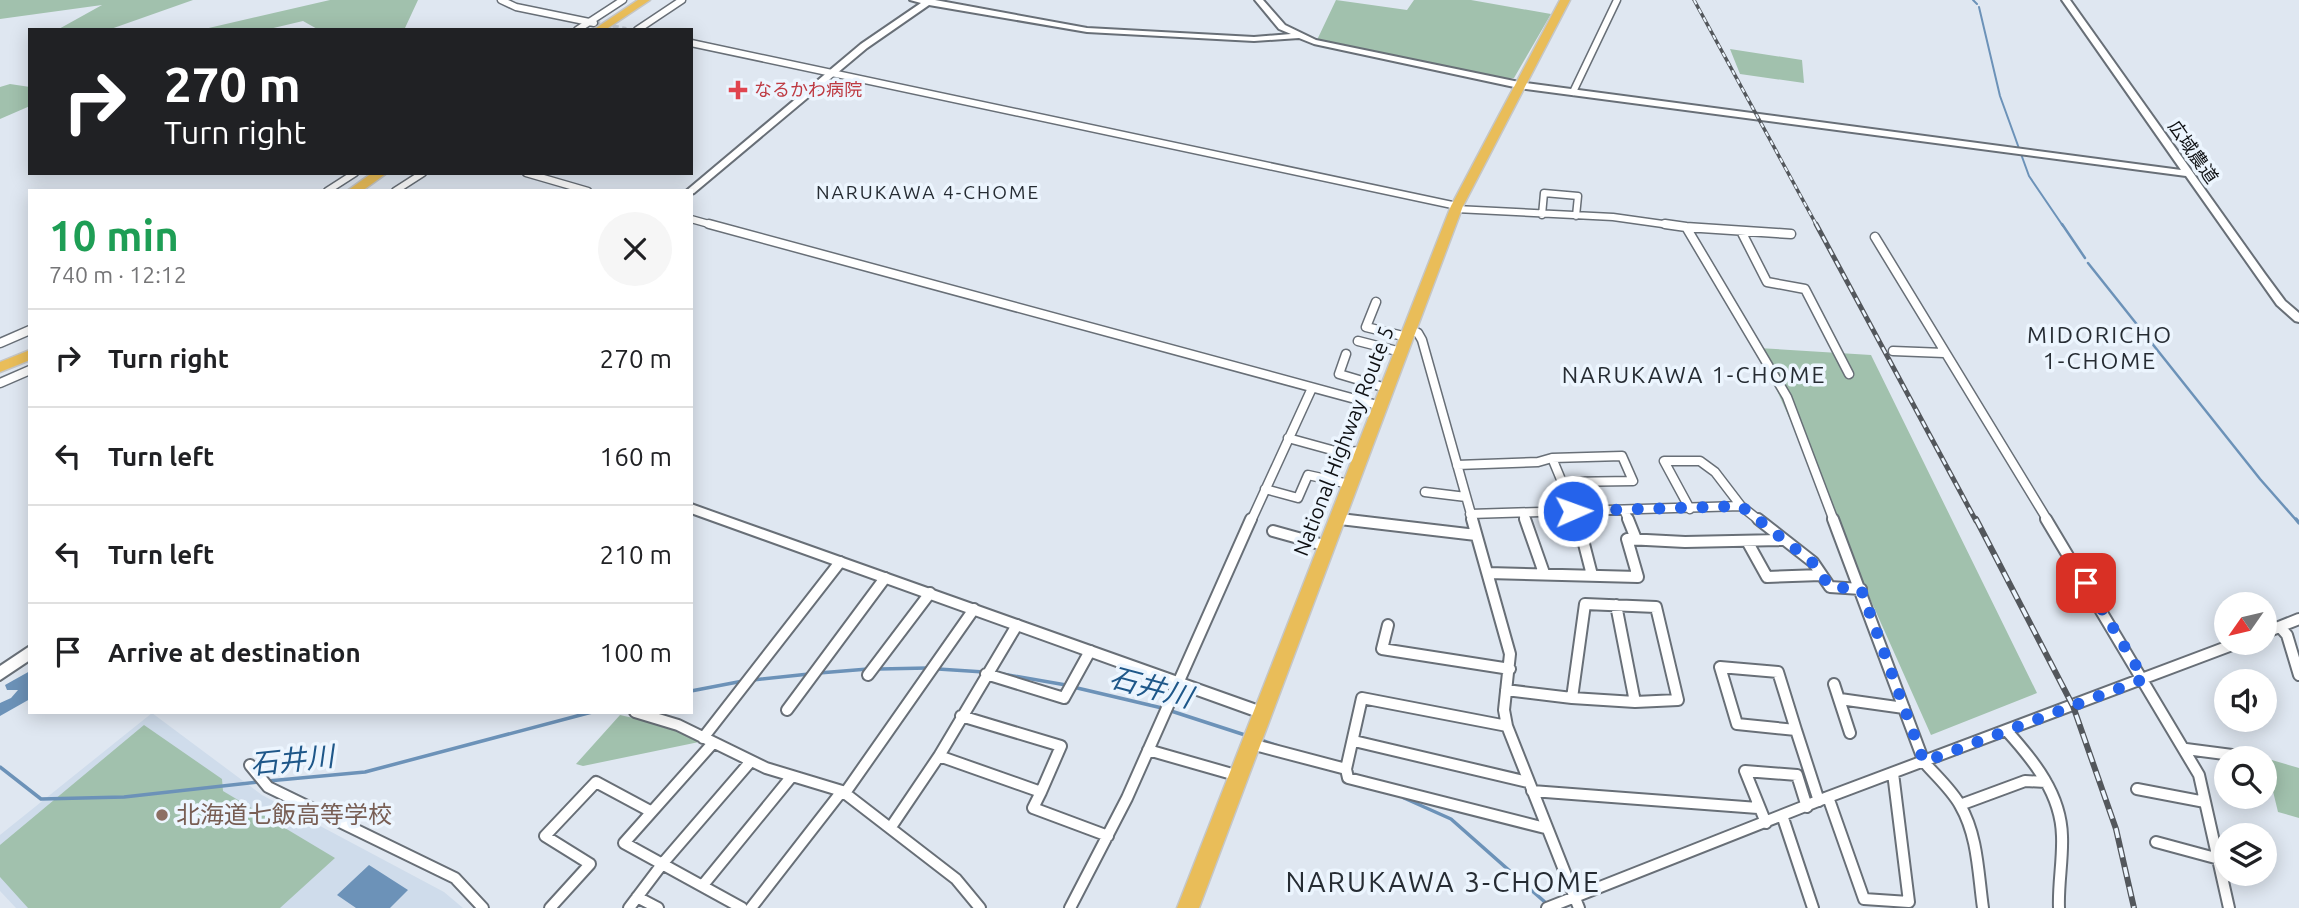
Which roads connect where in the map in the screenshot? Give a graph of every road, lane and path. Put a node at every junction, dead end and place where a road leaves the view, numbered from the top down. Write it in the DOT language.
graph roads {
  1 [pos="501,0"];
  2 [pos="623,0"];
  3 [pos="645,0"];
  4 [pos="654,0"];
  5 [pos="682,0"];
  6 [pos="914,0"];
  7 [pos="1259,0"];
  8 [pos="1565,0"];
  9 [pos="1617,0"];
  10 [pos="2066,0"];
  11 [pos="930,1"];
  12 [pos="594,25"];
  13 [pos="609,28"];
  14 [pos="640,28"];
  15 [pos="1298,36"];
  16 [pos="693,44"];
  17 [pos="832,73"];
  18 [pos="1519,85"];
  19 [pos="1573,92"];
  20 [pos="2190,174"];
  21 [pos="352,175"];
  22 [pos="378,175"];
  23 [pos="388,175"];
  24 [pos="420,175"];
  25 [pos="533,175"];
  26 [pos="330,189"];
  27 [pos="356,189"];
  28 [pos="366,189"];
  29 [pos="398,189"];
  30 [pos="581,189"];
  31 [pos="693,189"];
  32 [pos="1457,207"];
  33 [pos="1542,215"];
  34 [pos="1576,216"];
  35 [pos="693,220"];
  36 [pos="1686,228"];
  37 [pos="1741,232"];
  38 [pos="1791,234"];
  39 [pos="1875,237"];
  40 [pos="1376,302"];
  41 [pos="2299,319"];
  42 [pos="28,331"];
  43 [pos="1406,340"];
  44 [pos="1358,341"];
  45 [pos="0,343"];
  46 [pos="28,347"];
  47 [pos="1893,351"];
  48 [pos="1944,353"];
  49 [pos="28,354"];
  50 [pos="1346,354"];
  51 [pos="0,359"];
  52 [pos="0,366"];
  53 [pos="28,371"];
  54 [pos="1849,374"];
  55 [pos="0,383"];
  56 [pos="1312,388"];
  57 [pos="1386,388"];
  58 [pos="1381,406"];
  59 [pos="1288,438"];
  60 [pos="1363,451"];
  61 [pos="1552,458"];
  62 [pos="1457,465"];
  63 [pos="1349,484"];
  64 [pos="1265,489"];
  65 [pos="1425,492"];
  66 [pos="1466,497"];
  67 [pos="1741,506"];
  68 [pos="1690,509"];
  69 [pos="693,510"];
  70 [pos="1624,510"];
  71 [pos="1523,513"];
  72 [pos="1470,514"];
  73 [pos="1336,519"];
  74 [pos="1273,531"];
  75 [pos="1476,535"];
  76 [pos="1636,539"];
  77 [pos="1783,540"];
  78 [pos="1747,541"];
  79 [pos="1584,544"];
  80 [pos="1327,546"];
  81 [pos="839,562"];
  82 [pos="1488,573"];
  83 [pos="1544,573"];
  84 [pos="1592,575"];
  85 [pos="1821,575"];
  86 [pos="885,578"];
  87 [pos="1861,589"];
  88 [pos="930,593"];
  89 [pos="1616,605"];
  90 [pos="974,609"];
  91 [pos="2299,619"];
  92 [pos="1017,625"];
  93 [pos="1388,625"];
  94 [pos="2280,627"];
  95 [pos="2277,628"];
  96 [pos="1090,651"];
  97 [pos="2214,652"];
  98 [pos="28,653"];
  99 [pos="1510,669"];
  100 [pos="0,674"];
  101 [pos="986,674"];
  102 [pos="868,675"];
  103 [pos="2299,675"];
  104 [pos="2144,679"];
  105 [pos="1177,681"];
  106 [pos="1834,684"];
  107 [pos="1506,690"];
  108 [pos="1572,698"];
  109 [pos="1840,698"];
  110 [pos="1635,702"];
  111 [pos="1904,708"];
  112 [pos="786,710"];
  113 [pos="1264,713"];
  114 [pos="642,714"];
  115 [pos="961,716"];
  116 [pos="1507,726"];
  117 [pos="1797,730"];
  118 [pos="2007,731"];
  119 [pos="1850,733"];
  120 [pos="708,741"];
  121 [pos="1354,741"];
  122 [pos="1251,744"];
  123 [pos="1148,750"];
  124 [pos="2186,750"];
  125 [pos="2214,753"];
  126 [pos="939,756"];
  127 [pos="751,761"];
  128 [pos="1924,762"];
  129 [pos="250,765"];
  130 [pos="1346,769"];
  131 [pos="1893,773"];
  132 [pos="792,776"];
  133 [pos="1239,776"];
  134 [pos="2046,782"];
  135 [pos="1530,787"];
  136 [pos="2137,789"];
  137 [pos="844,792"];
  138 [pos="1041,792"];
  139 [pos="1818,802"];
  140 [pos="2205,802"];
  141 [pos="1960,805"];
  142 [pos="1758,808"];
  143 [pos="650,811"];
  144 [pos="1783,817"];
  145 [pos="1766,823"];
  146 [pos="891,827"];
  147 [pos="1545,828"];
  148 [pos="1108,836"];
  149 [pos="2214,839"];
  150 [pos="2156,842"];
  151 [pos="2214,858"];
  152 [pos="663,863"];
  153 [pos="703,885"];
  154 [pos="2225,886"];
  155 [pos="637,897"];
  156 [pos="1577,903"];
  157 [pos="974,905"];
  158 [pos="483,908"];
  159 [pos="550,908"];
  160 [pos="629,908"];
  161 [pos="658,908"];
  162 [pos="742,908"];
  163 [pos="751,908"];
  164 [pos="1070,908"];
  165 [pos="1188,908"];
  166 [pos="1547,908"];
  167 [pos="1813,908"];
  168 [pos="1983,908"];
  169 [pos="2059,908"];
  170 [pos="2229,908"];
  1 -- 12 [label="street"];
  2 -- 12 [label="street"];
  3 -- 12 [label="highway"];
  4 -- 13 [label="highway"];
  5 -- 14 [label="street"];
  6 -- 11 [label="street"];
  7 -- 15 [label="street"];
  8 -- 18 [label="highway, National Highway Route 5"];
  9 -- 19 [label="street"];
  10 -- 20 [label="street, 広域農道"];
  11 -- 15 [label="street"];
  11 -- 17 [label="street"];
  15 -- 18 [label="street"];
  16 -- 17 [label="street"];
  17 -- 31 [label="street"];
  17 -- 32 [label="street"];
  18 -- 19 [label="street"];
  18 -- 32 [label="highway, National Highway Route 5"];
  19 -- 20 [label="street"];
  20 -- 41 [label="street, 広域農道"];
  21 -- 26 [label="street"];
  22 -- 27 [label="highway"];
  23 -- 28 [label="highway"];
  24 -- 29 [label="street"];
  25 -- 30 [label="street"];
  32 -- 33 [label="street"];
  32 -- 43 [label="highway, National Highway Route 5"];
  33 -- 34 [label="street"];
  33 -- 34 [label="street"];
  34 -- 36 [label="street"];
  35 -- 56 [label="street"];
  36 -- 37 [label="street"];
  36 -- 87 [label="street"];
  37 -- 38 [label="street"];
  37 -- 54 [label="street"];
  39 -- 48 [label="street"];
  40 -- 43 [label="street"];
  42 -- 45 [label="street"];
  43 -- 44 [label="street"];
  43 -- 57 [label="highway, National Highway Route 5"];
  43 -- 62 [label="street"];
  46 -- 51 [label="highway"];
  47 -- 48 [label="street"];
  48 -- 104 [label="street"];
  49 -- 52 [label="highway"];
  50 -- 57 [label="street"];
  53 -- 55 [label="street"];
  56 -- 58 [label="street"];
  56 -- 59 [label="street"];
  57 -- 58 [label="highway, National Highway Route 5"];
  58 -- 60 [label="highway, National Highway Route 5"];
  59 -- 60 [label="street"];
  59 -- 64 [label="street"];
  60 -- 63 [label="highway, National Highway Route 5"];
  61 -- 61 [label="street"];
  61 -- 62 [label="street"];
  62 -- 66 [label="street"];
  63 -- 64 [label="street"];
  63 -- 73 [label="highway, National Highway Route 5"];
  64 -- 105 [label="street"];
  65 -- 66 [label="street"];
  66 -- 72 [label="street"];
  67 -- 68 [label="street"];
  67 -- 68 [label="street"];
  67 -- 77 [label="street"];
  68 -- 70 [label="street"];
  69 -- 81 [label="street"];
  70 -- 71 [label="street"];
  70 -- 76 [label="street"];
  71 -- 72 [label="street"];
  71 -- 83 [label="street"];
  72 -- 75 [label="street"];
  73 -- 75 [label="street"];
  73 -- 80 [label="highway, National Highway Route 5"];
  74 -- 80 [label="street"];
  75 -- 82 [label="street"];
  76 -- 78 [label="street"];
  76 -- 84 [label="street"];
  77 -- 78 [label="street"];
  77 -- 85 [label="street"];
  78 -- 85 [label="street"];
  79 -- 84 [label="street"];
  80 -- 113 [label="highway, National Highway Route 5"];
  81 -- 86 [label="street"];
  81 -- 120 [label="street"];
  82 -- 83 [label="street"];
  82 -- 99 [label="street"];
  83 -- 84 [label="street"];
  85 -- 87 [label="street"];
  86 -- 88 [label="street"];
  86 -- 112 [label="street"];
  87 -- 111 [label="street"];
  88 -- 90 [label="street"];
  88 -- 102 [label="street"];
  89 -- 108 [label="street"];
  89 -- 110 [label="street"];
  89 -- 110 [label="street"];
  90 -- 92 [label="street"];
  90 -- 137 [label="street"];
  91 -- 94 [label="street"];
  92 -- 96 [label="street"];
  92 -- 101 [label="street"];
  93 -- 99 [label="street"];
  94 -- 95 [label="street"];
  94 -- 103 [label="street"];
  96 -- 101 [label="street"];
  96 -- 105 [label="street"];
  97 -- 104 [label="street"];
  98 -- 100 [label="street"];
  99 -- 107 [label="street"];
  101 -- 115 [label="street"];
  104 -- 118 [label="street"];
  104 -- 124 [label="street"];
  105 -- 113 [label="street"];
  105 -- 123 [label="street"];
  106 -- 109 [label="street"];
  107 -- 108 [label="street"];
  107 -- 116 [label="street"];
  108 -- 110 [label="street"];
  109 -- 111 [label="street"];
  109 -- 119 [label="street"];
  111 -- 128 [label="street"];
  113 -- 122 [label="highway, National Highway Route 5"];
  114 -- 120 [label="street"];
  115 -- 126 [label="street"];
  115 -- 138 [label="street"];
  116 -- 121 [label="street"];
  116 -- 135 [label="street"];
  117 -- 117 [label="street"];
  117 -- 139 [label="street"];
  118 -- 128 [label="street"];
  118 -- 134 [label="street"];
  120 -- 127 [label="street"];
  120 -- 143 [label="street"];
  121 -- 130 [label="street"];
  121 -- 135 [label="street"];
  122 -- 130 [label="street"];
  122 -- 133 [label="highway, National Highway Route 5"];
  123 -- 133 [label="street"];
  123 -- 148 [label="street"];
  124 -- 125 [label="street"];
  124 -- 140 [label="street"];
  126 -- 138 [label="street"];
  126 -- 146 [label="street"];
  127 -- 132 [label="street"];
  127 -- 152 [label="street"];
  128 -- 131 [label="street"];
  128 -- 141 [label="street"];
  129 -- 158 [label="street"];
  130 -- 147 [label="street"];
  131 -- 139 [label="street"];
  131 -- 139 [label="street"];
  132 -- 137 [label="street"];
  132 -- 153 [label="street"];
  133 -- 165 [label="highway, National Highway Route 5"];
  134 -- 141 [label="street"];
  134 -- 169 [label="street"];
  135 -- 142 [label="street"];
  135 -- 147 [label="street"];
  136 -- 140 [label="street"];
  137 -- 146 [label="street"];
  137 -- 163 [label="street"];
  138 -- 148 [label="street"];
  139 -- 142 [label="street"];
  139 -- 144 [label="street"];
  140 -- 149 [label="street"];
  141 -- 168 [label="street"];
  142 -- 145 [label="street"];
  143 -- 152 [label="street"];
  143 -- 159 [label="street"];
  144 -- 145 [label="street"];
  144 -- 167 [label="street"];
  145 -- 156 [label="street"];
  146 -- 157 [label="street"];
  147 -- 156 [label="street"];
  148 -- 164 [label="street"];
  150 -- 151 [label="street"];
  152 -- 153 [label="street"];
  152 -- 155 [label="street"];
  153 -- 162 [label="street"];
  154 -- 170 [label="street"];
  155 -- 160 [label="street"];
  155 -- 161 [label="street"];
  156 -- 166 [label="street"];
}
